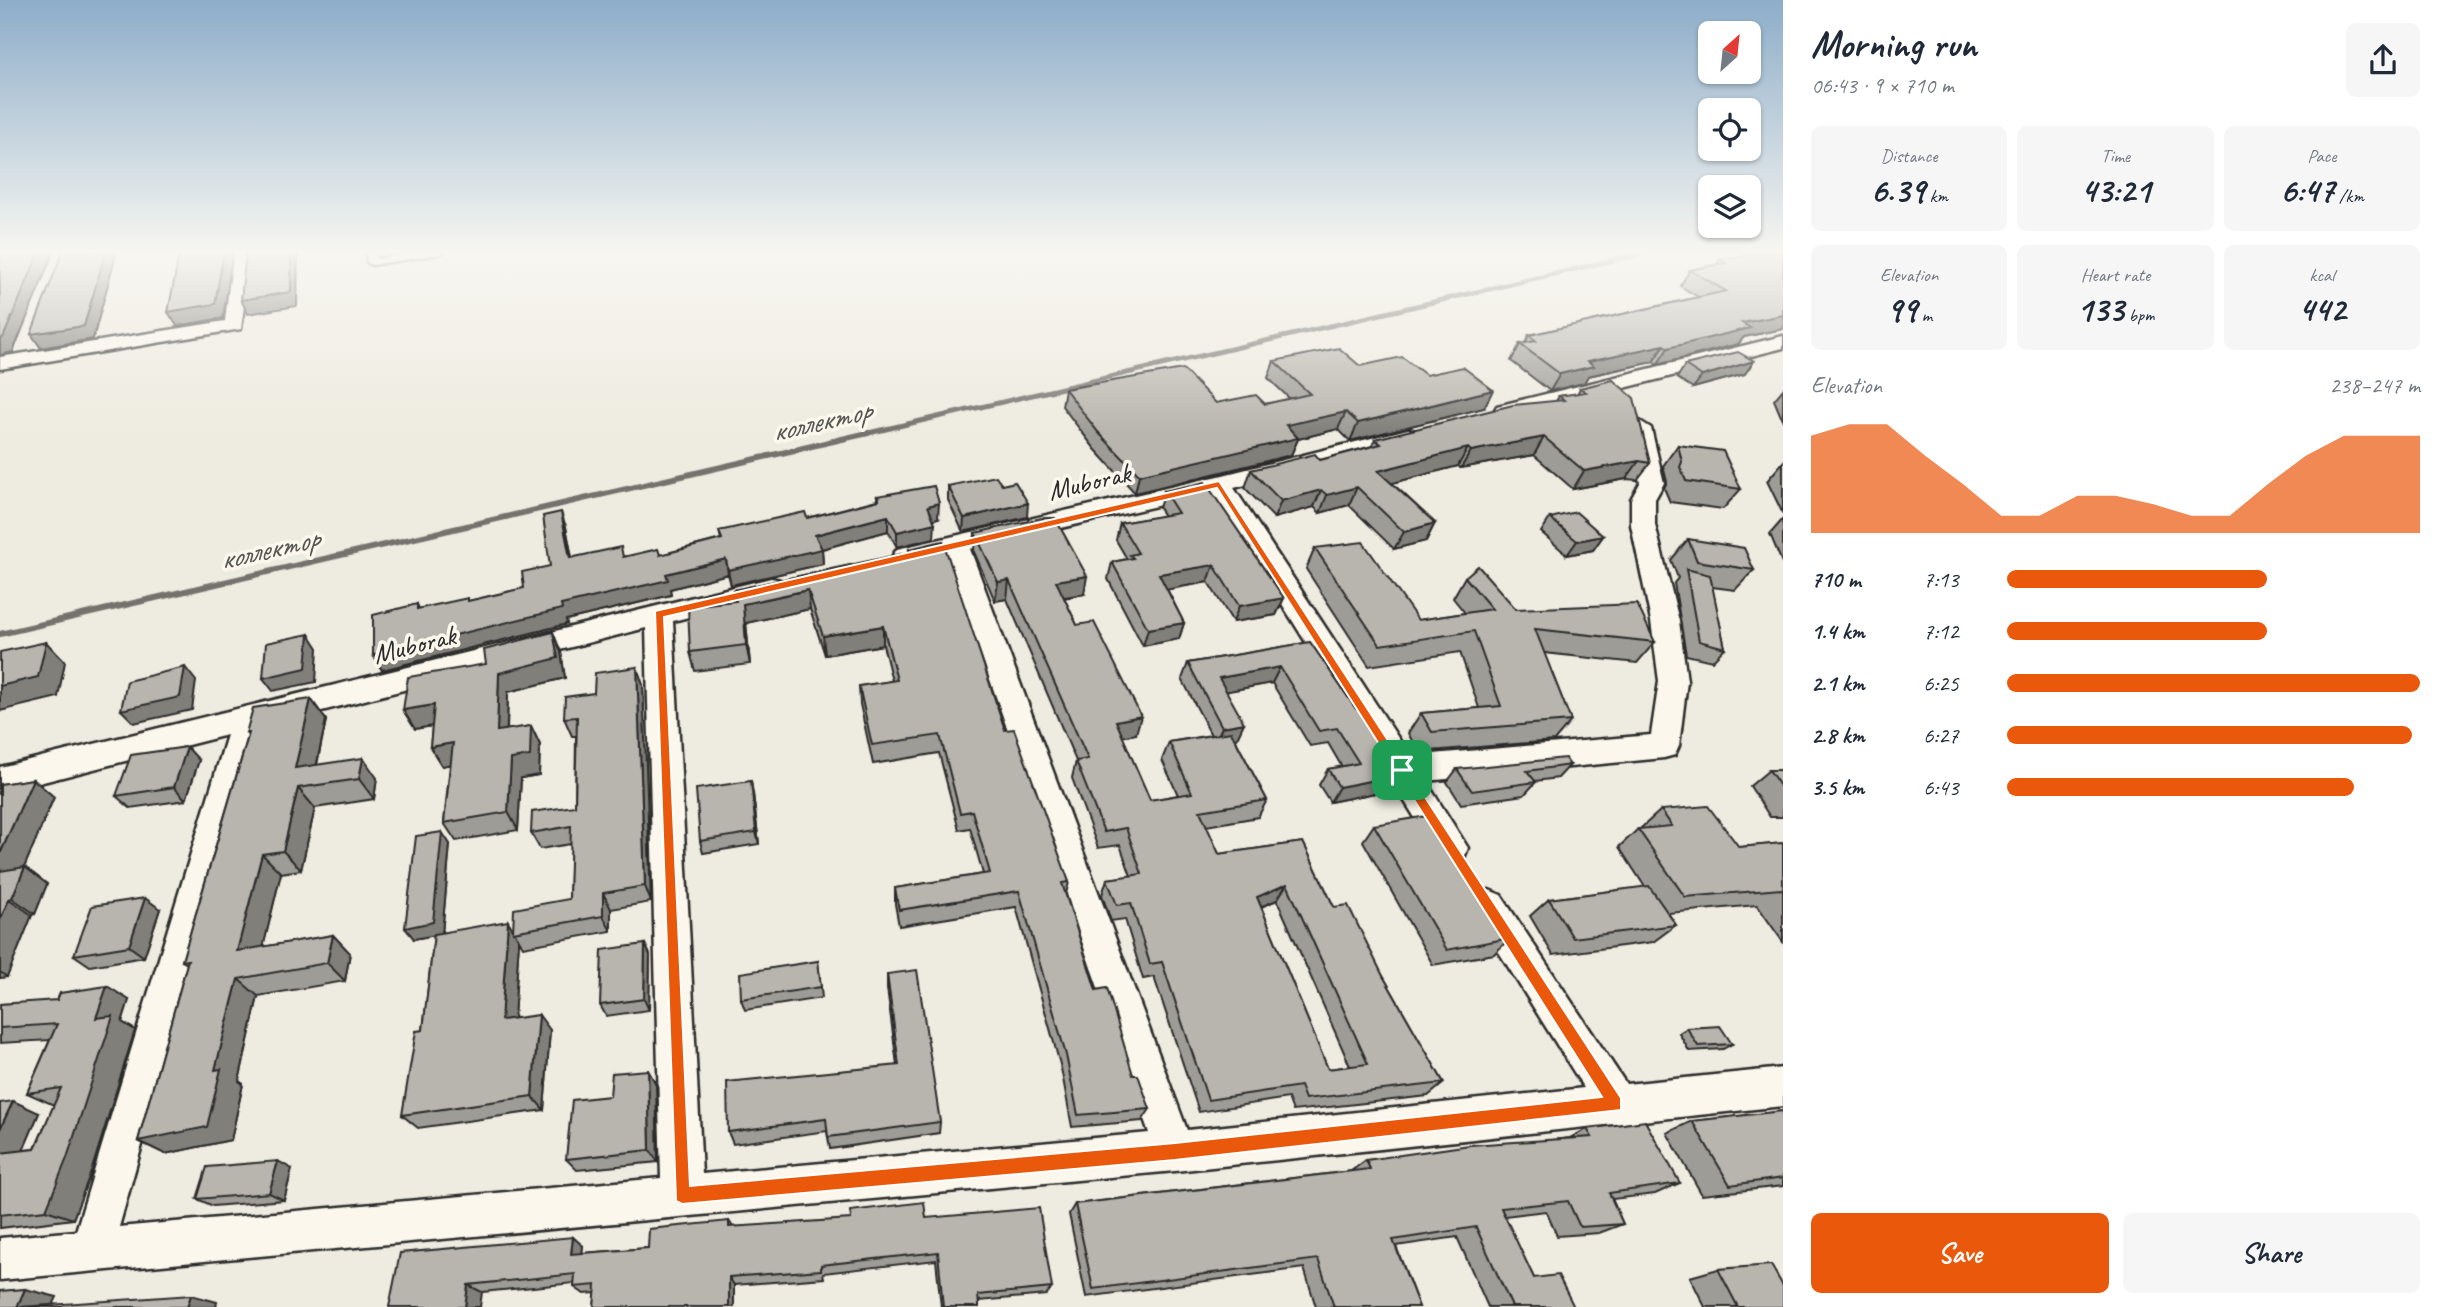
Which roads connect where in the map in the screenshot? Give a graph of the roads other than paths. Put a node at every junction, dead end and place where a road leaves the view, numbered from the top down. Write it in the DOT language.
graph roads {
  1 [pos="235,312"];
  2 [pos="33,334"];
  3 [pos="1781,349"];
  4 [pos="24,358"];
  5 [pos="0,363"];
  6 [pos="1629,380"];
  7 [pos="1484,417"];
  8 [pos="1431,430"];
  9 [pos="1219,484"];
  10 [pos="956,543"];
  11 [pos="888,559"];
  12 [pos="794,582"];
  13 [pos="659,614"];
  14 [pos="246,720"];
  15 [pos="1402,770"];
  16 [pos="0,780"];
  17 [pos="1783,1087"];
  18 [pos="1616,1104"];
  19 [pos="1175,1152"];
  20 [pos="682,1195"];
  21 [pos="91,1251"];
  22 [pos="0,1259"];
  1 -- 4 [label="street"];
  2 -- 4 [label="street"];
  3 -- 6 [label="street"];
  4 -- 5 [label="street"];
  6 -- 7 [label="street"];
  6 -- 15 [label="street"];
  8 -- 9 [label="street, Muborak"];
  9 -- 10 [label="street, Muborak"];
  9 -- 15 [label="street"];
  10 -- 11 [label="street, Muborak"];
  10 -- 19 [label="street"];
  12 -- 13 [label="street, Muborak"];
  13 -- 14 [label="street, Muborak"];
  13 -- 20 [label="street"];
  14 -- 16 [label="street, Muborak"];
  14 -- 21 [label="street"];
  15 -- 18 [label="street"];
  17 -- 18 [label="street"];
  18 -- 19 [label="street"];
  19 -- 20 [label="street"];
  20 -- 21 [label="street"];
  21 -- 22 [label="street"];
}
